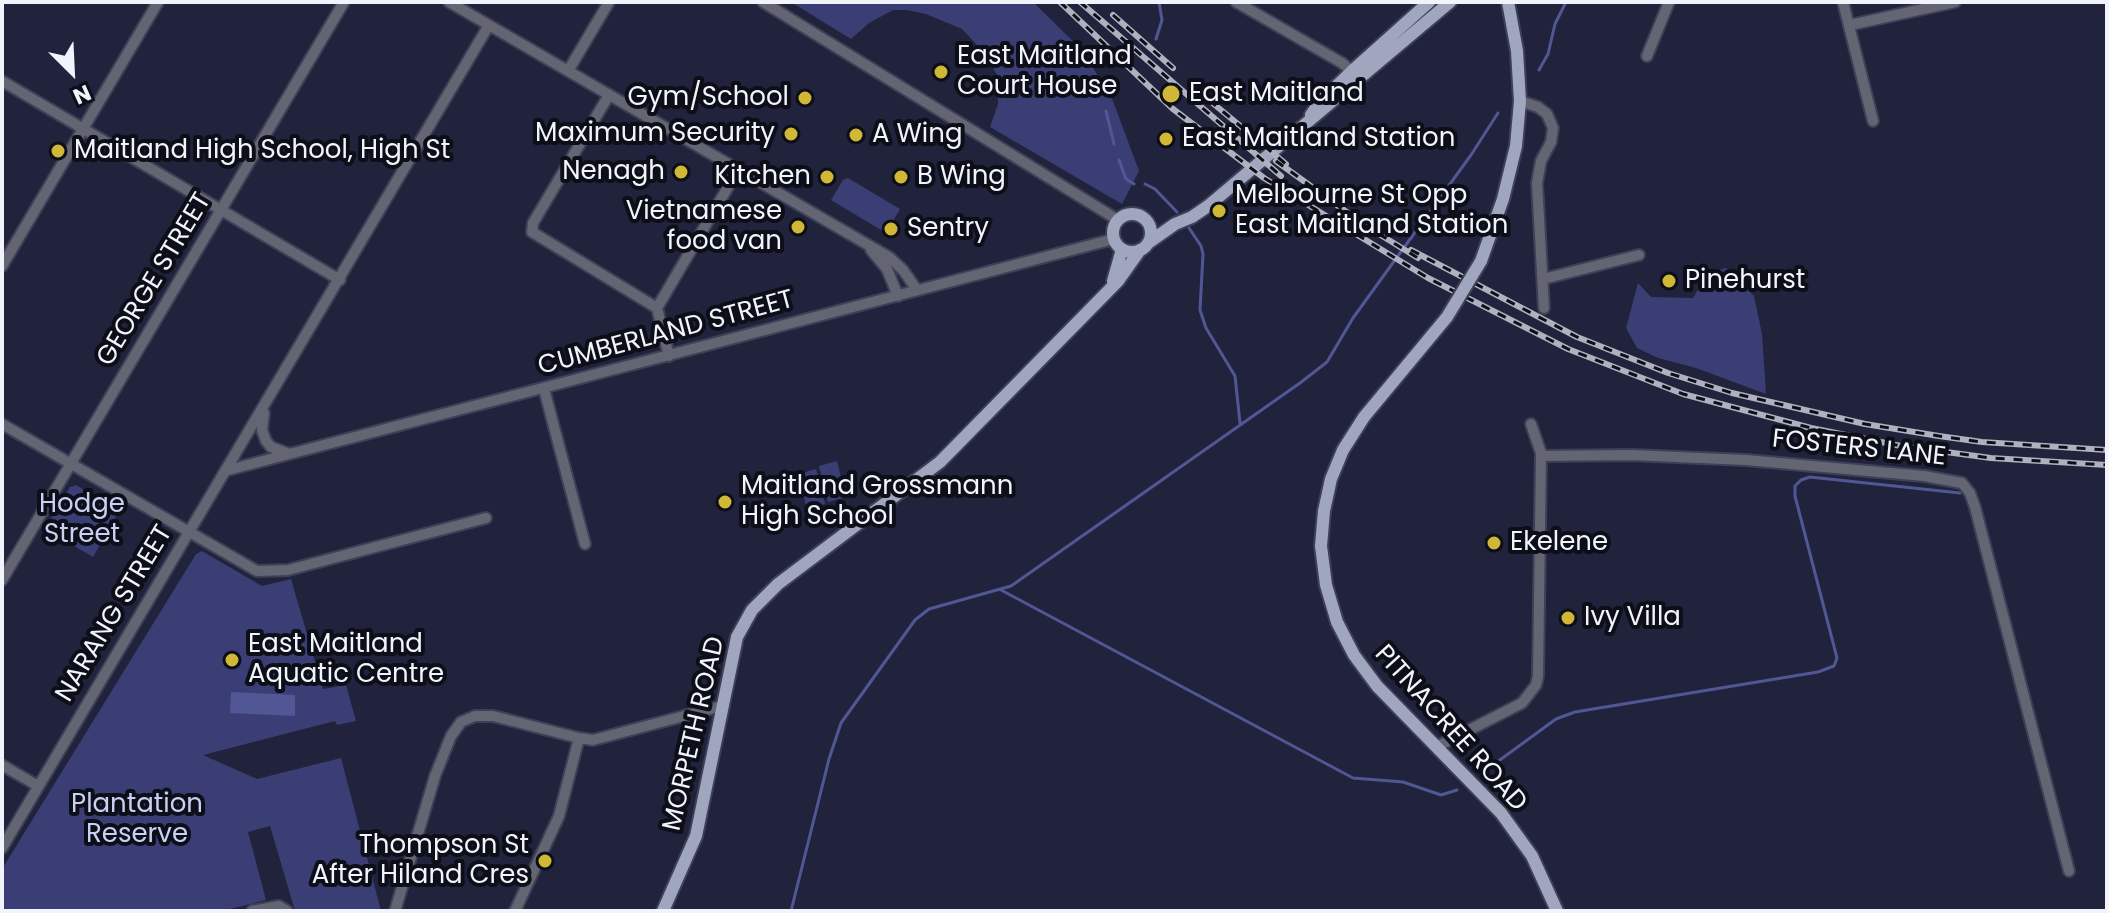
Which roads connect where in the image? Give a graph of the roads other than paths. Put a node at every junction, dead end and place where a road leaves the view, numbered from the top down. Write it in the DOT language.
graph roads {
  1 [pos="158,2"];
  2 [pos="344,2"];
  3 [pos="449,2"];
  4 [pos="609,2"];
  5 [pos="763,2"];
  6 [pos="1236,2"];
  7 [pos="1429,2"];
  8 [pos="1450,2"];
  9 [pos="1508,2"];
  10 [pos="1669,2"];
  11 [pos="1843,2"];
  12 [pos="1955,2"];
  13 [pos="489,25"];
  14 [pos="1850,25"];
  15 [pos="1647,56"];
  16 [pos="568,71"];
  17 [pos="1356,75"];
  18 [pos="2,81"];
  19 [pos="609,95"];
  20 [pos="1520,101"];
  21 [pos="1873,121"];
  22 [pos="83,127"];
  23 [pos="738,170"];
  24 [pos="222,210"];
  25 [pos="1142,217"];
  26 [pos="1118,220"];
  27 [pos="1175,224"];
  28 [pos="1118,244"];
  29 [pos="867,246"];
  30 [pos="1144,247"];
  31 [pos="1639,255"];
  32 [pos="2,266"];
  33 [pos="1543,279"];
  34 [pos="340,280"];
  35 [pos="917,290"];
  36 [pos="1107,291"];
  37 [pos="898,296"];
  38 [pos="657,308"];
  39 [pos="1544,308"];
  40 [pos="669,356"];
  41 [pos="544,389"];
  42 [pos="266,403"];
  43 [pos="2,424"];
  44 [pos="1531,424"];
  45 [pos="287,453"];
  46 [pos="1541,456"];
  47 [pos="71,465"];
  48 [pos="228,470"];
  49 [pos="486,518"];
  50 [pos="189,533"];
  51 [pos="585,544"];
  52 [pos="2,580"];
  53 [pos="722,706"];
  54 [pos="579,738"];
  55 [pos="1438,746"];
  56 [pos="2,765"];
  57 [pos="38,786"];
  58 [pos="2,848"];
  59 [pos="2069,871"];
  60 [pos="252,911"];
  61 [pos="287,911"];
  62 [pos="395,911"];
  63 [pos="515,911"];
  64 [pos="663,911"];
  65 [pos="1557,911"];
  1 -- 22 [label="street"];
  2 -- 24 [label="street, GEORGE STREET"];
  3 -- 13 [label="street"];
  4 -- 16 [label="street"];
  5 -- 26 [label="street"];
  6 -- 17 [label="street"];
  7 -- 17 [label="main road"];
  8 -- 17 [label="main road"];
  9 -- 20 [label="main road, PITNACREE ROAD"];
  10 -- 15 [label="street"];
  11 -- 14 [label="street"];
  12 -- 14 [label="street"];
  13 -- 16 [label="street"];
  13 -- 34 [label="street, NARANG STREET"];
  14 -- 21 [label="street"];
  16 -- 19 [label="street"];
  17 -- 27 [label="main road, MORPETH ROAD"];
  18 -- 22 [label="street"];
  19 -- 23 [label="street"];
  19 -- 38 [label="street"];
  20 -- 33 [label="street"];
  20 -- 55 [label="main road, PITNACREE ROAD, bridge"];
  22 -- 24 [label="street"];
  22 -- 32 [label="street"];
  23 -- 29 [label="street"];
  23 -- 38 [label="street"];
  24 -- 34 [label="street"];
  24 -- 47 [label="street, GEORGE STREET"];
  25 -- 26 [label="main road"];
  25 -- 27 [label="main road"];
  25 -- 30 [label="main road"];
  26 -- 28 [label="main road"];
  27 -- 30 [label="main road, MORPETH ROAD"];
  28 -- 30 [label="main road"];
  28 -- 35 [label="street, CUMBERLAND STREET"];
  28 -- 36 [label="main road, MORPETH ROAD"];
  29 -- 35 [label="street"];
  29 -- 37 [label="street"];
  30 -- 36 [label="main road, MORPETH ROAD"];
  31 -- 33 [label="street"];
  33 -- 39 [label="street"];
  34 -- 42 [label="street, NARANG STREET"];
  35 -- 37 [label="street, CUMBERLAND STREET"];
  36 -- 53 [label="main road, MORPETH ROAD"];
  37 -- 40 [label="street, CUMBERLAND STREET"];
  38 -- 40 [label="street"];
  40 -- 41 [label="street, CUMBERLAND STREET"];
  41 -- 45 [label="street, CUMBERLAND STREET"];
  41 -- 51 [label="street"];
  42 -- 45 [label="street"];
  42 -- 48 [label="street, NARANG STREET"];
  43 -- 47 [label="street"];
  44 -- 46 [label="street"];
  45 -- 48 [label="street, CUMBERLAND STREET"];
  46 -- 55 [label="street"];
  46 -- 59 [label="street, FOSTERS LANE"];
  47 -- 50 [label="street"];
  47 -- 52 [label="street, GEORGE STREET"];
  48 -- 50 [label="street, NARANG STREET"];
  49 -- 50 [label="street"];
  50 -- 57 [label="street, NARANG STREET"];
  53 -- 54 [label="street"];
  53 -- 64 [label="main road, MORPETH ROAD"];
  54 -- 62 [label="street"];
  54 -- 63 [label="street"];
  55 -- 65 [label="main road, PITNACREE ROAD"];
  56 -- 57 [label="street"];
  57 -- 58 [label="street, NARANG STREET"];
  60 -- 61 [label="street"];
}
